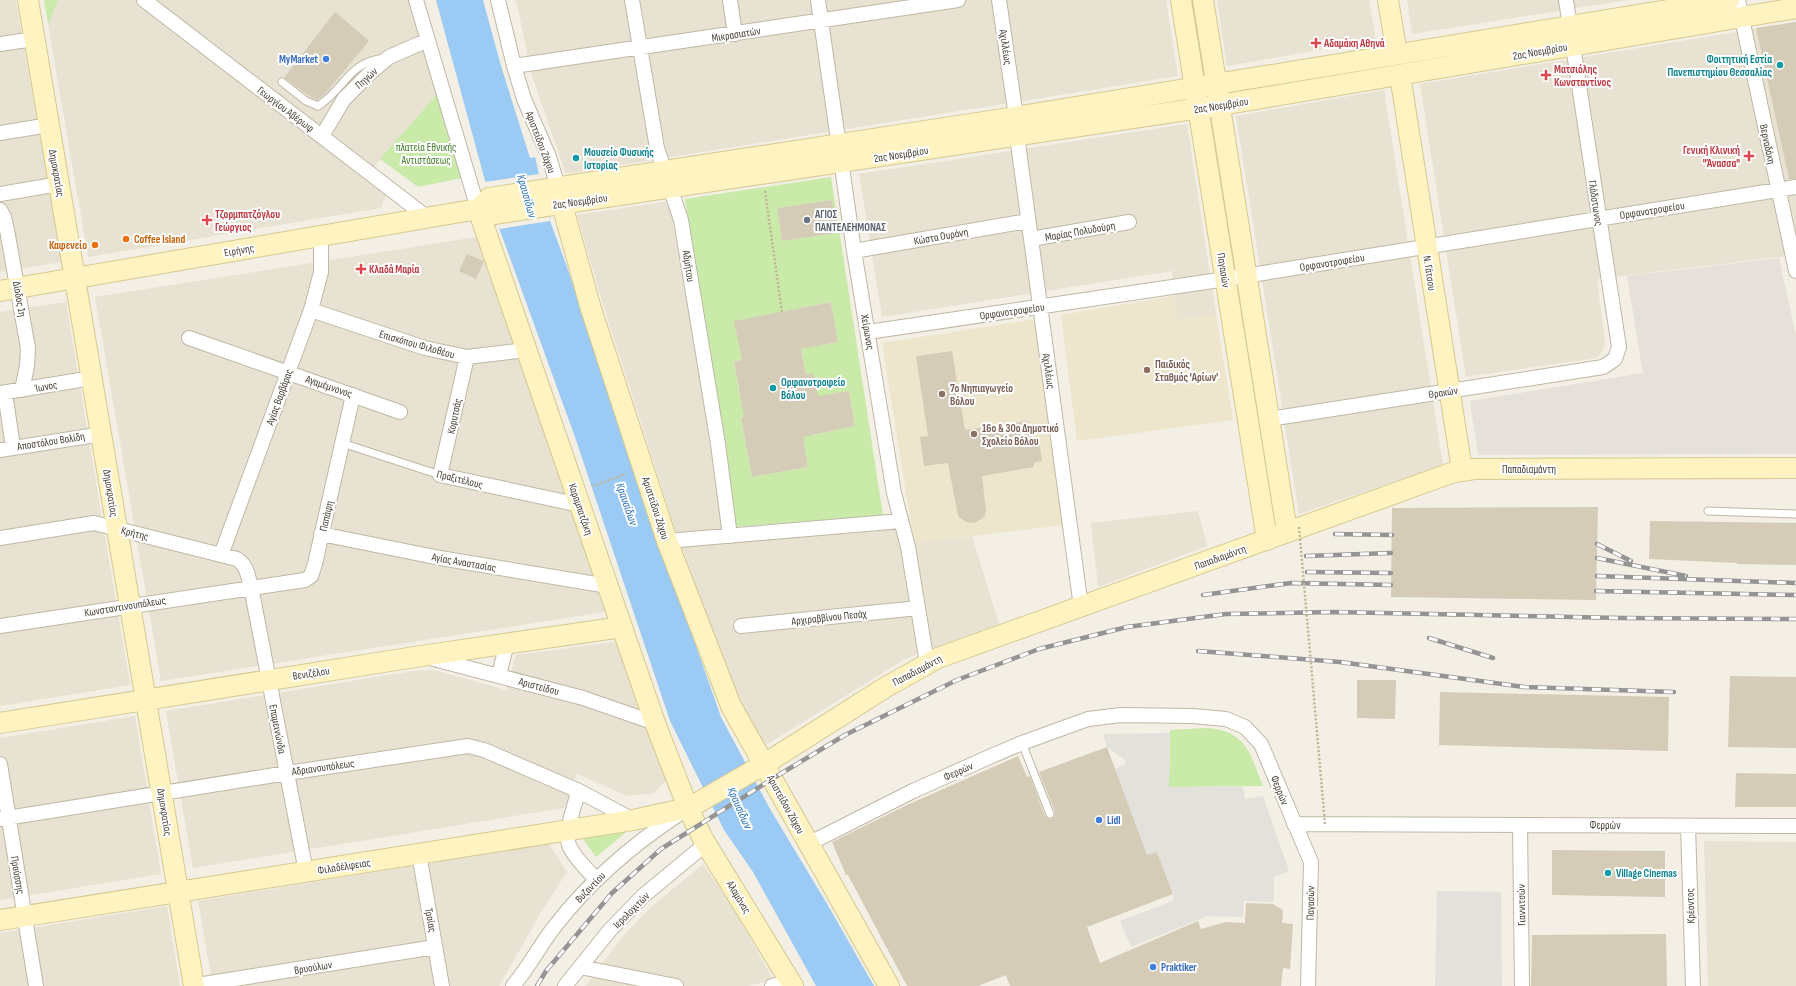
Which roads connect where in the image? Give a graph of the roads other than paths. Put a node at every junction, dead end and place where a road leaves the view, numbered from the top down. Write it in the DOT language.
graph roads {
  1 [pos="28,0"];
  2 [pos="144,0"];
  3 [pos="416,0"];
  4 [pos="498,0"];
  5 [pos="632,0"];
  6 [pos="730,0"];
  7 [pos="818,0"];
  8 [pos="958,0"];
  9 [pos="999,0"];
  10 [pos="1181,0"];
  11 [pos="1203,0"];
  12 [pos="1388,0"];
  13 [pos="1566,0"];
  14 [pos="1729,0"];
  15 [pos="1739,8"];
  16 [pos="1796,8"];
  17 [pos="821,21"];
  18 [pos="1570,26"];
  19 [pos="735,34"];
  20 [pos="34,39"];
  21 [pos="428,40"];
  22 [pos="0,44"];
  23 [pos="1573,46"];
  24 [pos="639,48"];
  25 [pos="1397,54"];
  26 [pos="389,57"];
  27 [pos="514,66"];
  28 [pos="1400,75"];
  29 [pos="282,82"];
  30 [pos="1216,84"];
  31 [pos="1195,88"];
  32 [pos="1220,105"];
  33 [pos="1198,108"];
  34 [pos="49,124"];
  35 [pos="1016,127"];
  36 [pos="0,133"];
  37 [pos="322,136"];
  38 [pos="839,154"];
  39 [pos="667,179"];
  40 [pos="59,184"];
  41 [pos="1796,186"];
  42 [pos="1778,189"];
  43 [pos="0,194"];
  44 [pos="552,197"];
  45 [pos="487,207"];
  46 [pos="0,210"];
  47 [pos="428,218"];
  48 [pos="1598,218"];
  49 [pos="1028,221"];
  50 [pos="1129,222"];
  51 [pos="321,236"];
  52 [pos="1031,239"];
  53 [pos="1426,247"];
  54 [pos="854,251"];
  55 [pos="1796,271"];
  56 [pos="1246,276"];
  57 [pos="75,278"];
  58 [pos="1226,279"];
  59 [pos="9,290"];
  60 [pos="1041,307"];
  61 [pos="311,310"];
  62 [pos="868,332"];
  63 [pos="189,338"];
  64 [pos="526,350"];
  65 [pos="467,357"];
  66 [pos="1615,359"];
  67 [pos="288,372"];
  68 [pos="92,378"];
  69 [pos="22,390"];
  70 [pos="1450,391"];
  71 [pos="2,393"];
  72 [pos="353,395"];
  73 [pos="400,412"];
  74 [pos="1269,419"];
  75 [pos="102,434"];
  76 [pos="342,443"];
  77 [pos="7,448"];
  78 [pos="1796,468"];
  79 [pos="1462,470"];
  80 [pos="440,475"];
  81 [pos="580,505"];
  82 [pos="1708,511"];
  83 [pos="1796,514"];
  84 [pos="901,521"];
  85 [pos="117,528"];
  86 [pos="1293,530"];
  87 [pos="322,534"];
  88 [pos="730,536"];
  89 [pos="0,538"];
  90 [pos="1267,540"];
  91 [pos="667,541"];
  92 [pos="221,555"];
  93 [pos="608,586"];
  94 [pos="251,587"];
  95 [pos="129,606"];
  96 [pos="1081,606"];
  97 [pos="918,608"];
  98 [pos="0,626"];
  99 [pos="740,626"];
  100 [pos="622,628"];
  101 [pos="507,643"];
  102 [pos="421,656"];
  103 [pos="927,663"];
  104 [pos="499,675"];
  105 [pos="269,680"];
  106 [pos="146,700"];
  107 [pos="0,723"];
  108 [pos="655,723"];
  109 [pos="1022,743"];
  110 [pos="0,764"];
  111 [pos="758,768"];
  112 [pos="287,773"];
  113 [pos="579,791"];
  114 [pos="162,794"];
  115 [pos="693,805"];
  116 [pos="1050,814"];
  117 [pos="4,818"];
  118 [pos="633,820"];
  119 [pos="1294,824"];
  120 [pos="1520,825"];
  121 [pos="1688,826"];
  122 [pos="1796,826"];
  123 [pos="570,830"];
  124 [pos="707,843"];
  125 [pos="808,844"];
  126 [pos="419,854"];
  127 [pos="306,872"];
  128 [pos="596,879"];
  129 [pos="178,892"];
  130 [pos="25,916"];
  131 [pos="0,920"];
  132 [pos="435,947"];
  133 [pos="580,967"];
  134 [pos="658,984"];
  135 [pos="785,984"];
  136 [pos="36,986"];
  137 [pos="193,986"];
  138 [pos="442,986"];
  139 [pos="513,986"];
  140 [pos="565,986"];
  141 [pos="676,986"];
  142 [pos="889,986"];
  143 [pos="1308,986"];
  144 [pos="1522,986"];
  145 [pos="1692,986"];
  1 -- 20 [label="street, Δημοκρατίας"];
  2 -- 37 [label="street, Γεωργίου Αβέρωφ"];
  3 -- 21 [label="street"];
  4 -- 27 [label="street, Αριστείδου Ζάχου"];
  5 -- 24 [label="street, Αδμήτου"];
  6 -- 19 [label="street"];
  7 -- 17 [label="street, Χείρωνος"];
  8 -- 17 [label="street, Μικρασιατών"];
  9 -- 35 [label="street, Αχιλλέως"];
  10 -- 31 [label="street, Παγασών"];
  11 -- 30 [label="street, Παγασών"];
  12 -- 25 [label="street"];
  13 -- 18 [label="street"];
  14 -- 18 [label="street, 2ας Νοεμβρίου"];
  15 -- 16 [label="street, 2ας Νοεμβρίου"];
  15 -- 23 [label="street, 2ας Νοεμβρίου"];
  15 -- 42 [label="street, Βερναδάκη"];
  17 -- 19 [label="street, Μικρασιατών"];
  17 -- 38 [label="street, Χείρωνος"];
  18 -- 25 [label="street, 2ας Νοεμβρίου"];
  19 -- 24 [label="street, Μικρασιατών"];
  20 -- 22 [label="street"];
  20 -- 34 [label="street, Δημοκρατίας"];
  21 -- 26 [label="street, Πηγών"];
  21 -- 45 [label="street"];
  23 -- 28 [label="street, 2ας Νοεμβρίου"];
  23 -- 48 [label="street, Γλάδστωνος"];
  24 -- 27 [label="street, Μικρασιατών"];
  24 -- 39 [label="street, Αδμήτου"];
  25 -- 30 [label="street, 2ας Νοεμβρίου"];
  26 -- 29 [label="lane"];
  26 -- 37 [label="street, Πηγών"];
  27 -- 44 [label="street, Αριστείδου Ζάχου"];
  28 -- 32 [label="street, 2ας Νοεμβρίου"];
  28 -- 53 [label="street, Ν. Γάτσου"];
  30 -- 31 [label="street, 2ας Νοεμβρίου"];
  30 -- 32 [label="street, Παγασών"];
  31 -- 33 [label="street, Παγασών"];
  31 -- 35 [label="street, 2ας Νοεμβρίου"];
  32 -- 33 [label="street, 2ας Νοεμβρίου"];
  32 -- 56 [label="street, Παγασών"];
  33 -- 35 [label="street, 2ας Νοεμβρίου"];
  33 -- 58 [label="street, Παγασών"];
  34 -- 36 [label="street"];
  34 -- 40 [label="street, Δημοκρατίας"];
  35 -- 38 [label="street, 2ας Νοεμβρίου"];
  35 -- 49 [label="street, Αχιλλέως"];
  37 -- 47 [label="street, Γεωργίου Αβέρωφ"];
  38 -- 39 [label="street, 2ας Νοεμβρίου"];
  38 -- 39 [label="street, 2ας Νοεμβρίου"];
  38 -- 54 [label="street, Χείρωνος"];
  39 -- 44 [label="street, 2ας Νοεμβρίου"];
  39 -- 88 [label="street, Αδμήτου"];
  40 -- 43 [label="street"];
  40 -- 57 [label="street, Δημοκρατίας"];
  41 -- 42 [label="street, Ορφανοτροφείου"];
  42 -- 48 [label="street, Ορφανοτροφείου"];
  42 -- 55 [label="street, Βερναδάκη"];
  44 -- 45 [label="street, 2ας Νοεμβρίου"];
  44 -- 91 [label="street, Αριστείδου Ζάχου"];
  45 -- 47 [label="street, Ειρήνης"];
  45 -- 64 [label="street, Καραμπατζάκη"];
  46 -- 59 [label="street, Δίοδος 1η"];
  47 -- 51 [label="street, Ειρήνης"];
  48 -- 53 [label="street, Ορφανοτροφείου"];
  48 -- 66 [label="street, Γλάδστωνος"];
  49 -- 52 [label="street, Αχιλλέως"];
  49 -- 54 [label="street, Κώστα Ουράνη"];
  50 -- 52 [label="street, Μαρίας Πολυδούρη"];
  51 -- 57 [label="street, Ειρήνης"];
  51 -- 61 [label="street, Αγίας Βαρβάρας"];
  52 -- 60 [label="street, Αχιλλέως"];
  53 -- 56 [label="street, Ορφανοτροφείου"];
  53 -- 70 [label="street, Ν. Γάτσου"];
  54 -- 62 [label="street, Χείρωνος"];
  56 -- 58 [label="street, Ορφανοτροφείου"];
  56 -- 74 [label="street, Παγασών"];
  57 -- 59 [label="street, Ειρήνης"];
  57 -- 68 [label="street, Δημοκρατίας"];
  58 -- 60 [label="street, Ορφανοτροφείου"];
  58 -- 90 [label="street, Παγασών"];
  59 -- 69 [label="street, Δίοδος 1η"];
  60 -- 62 [label="street, Ορφανοτροφείου"];
  60 -- 96 [label="street, Αχιλλέως"];
  61 -- 65 [label="street, Επισκόπου Φιλοθέου"];
  61 -- 67 [label="street, Αγίας Βαρβάρας"];
  62 -- 84 [label="street, Χείρωνος"];
  63 -- 67 [label="street, Αγαμέμνονος"];
  64 -- 65 [label="street, Επισκόπου Φιλοθέου"];
  64 -- 81 [label="street, Καραμπατζάκη"];
  65 -- 80 [label="street, Κορυτσάς"];
  66 -- 70 [label="street, Θρακών"];
  67 -- 72 [label="street, Αγαμέμνονος"];
  67 -- 92 [label="street, Αγίας Βαρβάρας"];
  68 -- 69 [label="street, Ίωνος"];
  68 -- 75 [label="street, Δημοκρατίας"];
  69 -- 71 [label="street, Ίωνος"];
  70 -- 74 [label="street, Θρακών"];
  70 -- 79 [label="street, Ν. Γάτσου"];
  71 -- 77 [label="street"];
  72 -- 73 [label="street, Αγαμέμνονος"];
  72 -- 76 [label="street, Παπάφη"];
  74 -- 86 [label="street, Παγασών"];
  75 -- 77 [label="street, Αποστόλου Βολίδη"];
  75 -- 85 [label="street, Δημοκρατίας"];
  76 -- 80 [label="lane, Πραξιτέλους"];
  76 -- 87 [label="street, Παπάφη"];
  78 -- 79 [label="street, Παπαδιαμάντη"];
  79 -- 86 [label="street, Παπαδιαμάντη"];
  80 -- 81 [label="street, Πραξιτέλους"];
  81 -- 93 [label="street, Καραμπατζάκη"];
  82 -- 83 [label="lane"];
  84 -- 88 [label="street"];
  84 -- 97 [label="street, Χείρωνος"];
  85 -- 89 [label="street, Κρήτης"];
  85 -- 92 [label="street, Κρήτης"];
  85 -- 95 [label="street, Δημοκρατίας"];
  86 -- 90 [label="street, Παπαδιαμάντη"];
  87 -- 93 [label="street, Αγίας Αναστασίας"];
  87 -- 94 [label="street, Παπάφη"];
  88 -- 91 [label="street"];
  90 -- 96 [label="street, Παπαδιαμάντη"];
  91 -- 111 [label="street, Αριστείδου Ζάχου"];
  92 -- 94 [label="street, Κρήτης"];
  93 -- 100 [label="street, Καραμπατζάκη"];
  94 -- 95 [label="street, Κωνσταντινουπόλεως"];
  94 -- 105 [label="street, Επαμεινώνδα"];
  95 -- 98 [label="street, Κωνσταντινουπόλεως"];
  95 -- 106 [label="street, Δημοκρατίας"];
  96 -- 103 [label="street, Παπαδιαμάντη"];
  97 -- 99 [label="street, Αρχιραββίνου Πεσάχ"];
  97 -- 103 [label="street, Χείρωνος"];
  100 -- 101 [label="street, Βενιζέλου"];
  100 -- 108 [label="street, Καραμπατζάκη"];
  101 -- 102 [label="street, Βενιζέλου"];
  101 -- 104 [label="street"];
  102 -- 104 [label="street, Αριστείδου"];
  102 -- 105 [label="street, Βενιζέλου"];
  103 -- 111 [label="street, Παπαδιαμάντη"];
  104 -- 108 [label="street, Αριστείδου"];
  105 -- 106 [label="street, Βενιζέλου"];
  105 -- 112 [label="street, Επαμεινώνδα"];
  106 -- 107 [label="street, Βενιζέλου"];
  106 -- 114 [label="street, Δημοκρατίας"];
  108 -- 115 [label="street, Καραμπατζάκη"];
  109 -- 116 [label="lane"];
  109 -- 119 [label="street, Φερρών"];
  109 -- 125 [label="street, Φερρών"];
  110 -- 117 [label="street, Προύσσης"];
  111 -- 115 [label="street, Παπαδιαμάντη"];
  111 -- 125 [label="street, Αριστείδου Ζάχου"];
  112 -- 113 [label="street, Αδριανουπόλεως"];
  112 -- 114 [label="street, Αδριανουπόλεως"];
  112 -- 127 [label="street, Επαμεινώνδα"];
  113 -- 118 [label="street, Αδριανουπόλεως"];
  113 -- 123 [label="street"];
  114 -- 117 [label="street, Αδριανουπόλεως"];
  114 -- 129 [label="street, Δημοκρατίας"];
  115 -- 118 [label="street, Φιλαδέλφειας"];
  115 -- 124 [label="street, Αλαμάνας"];
  115 -- 128 [label="street, Βυζαντίου"];
  117 -- 130 [label="street, Προύσσης"];
  118 -- 123 [label="street, Φιλαδέλφειας"];
  119 -- 120 [label="street, Φερρών"];
  119 -- 143 [label="street, Παγασών"];
  120 -- 121 [label="street, Φερρών"];
  120 -- 144 [label="street, Γιαννιτσών"];
  121 -- 122 [label="street, Φερρών"];
  121 -- 145 [label="street, Κρέοντος"];
  123 -- 126 [label="street, Φιλαδέλφειας"];
  123 -- 128 [label="street"];
  124 -- 133 [label="street, Ιερολοχιτών"];
  124 -- 135 [label="street, Αλαμάνας"];
  125 -- 142 [label="street, Αριστείδου Ζάχου"];
  126 -- 127 [label="street, Φιλαδέλφειας"];
  126 -- 132 [label="street, Τροίας"];
  127 -- 129 [label="street, Φιλαδέλφειας"];
  128 -- 139 [label="street, Βυζαντίου"];
  129 -- 130 [label="street, Φιλαδέλφειας"];
  129 -- 137 [label="street, Δημοκρατίας"];
  130 -- 131 [label="street, Φιλαδέλφειας"];
  130 -- 136 [label="street, Προύσσης"];
  132 -- 137 [label="street, Βρυούλων"];
  132 -- 138 [label="street, Τροίας"];
  133 -- 134 [label="street"];
  133 -- 140 [label="street, Ιερολοχιτών"];
  134 -- 141 [label="street"];
}
